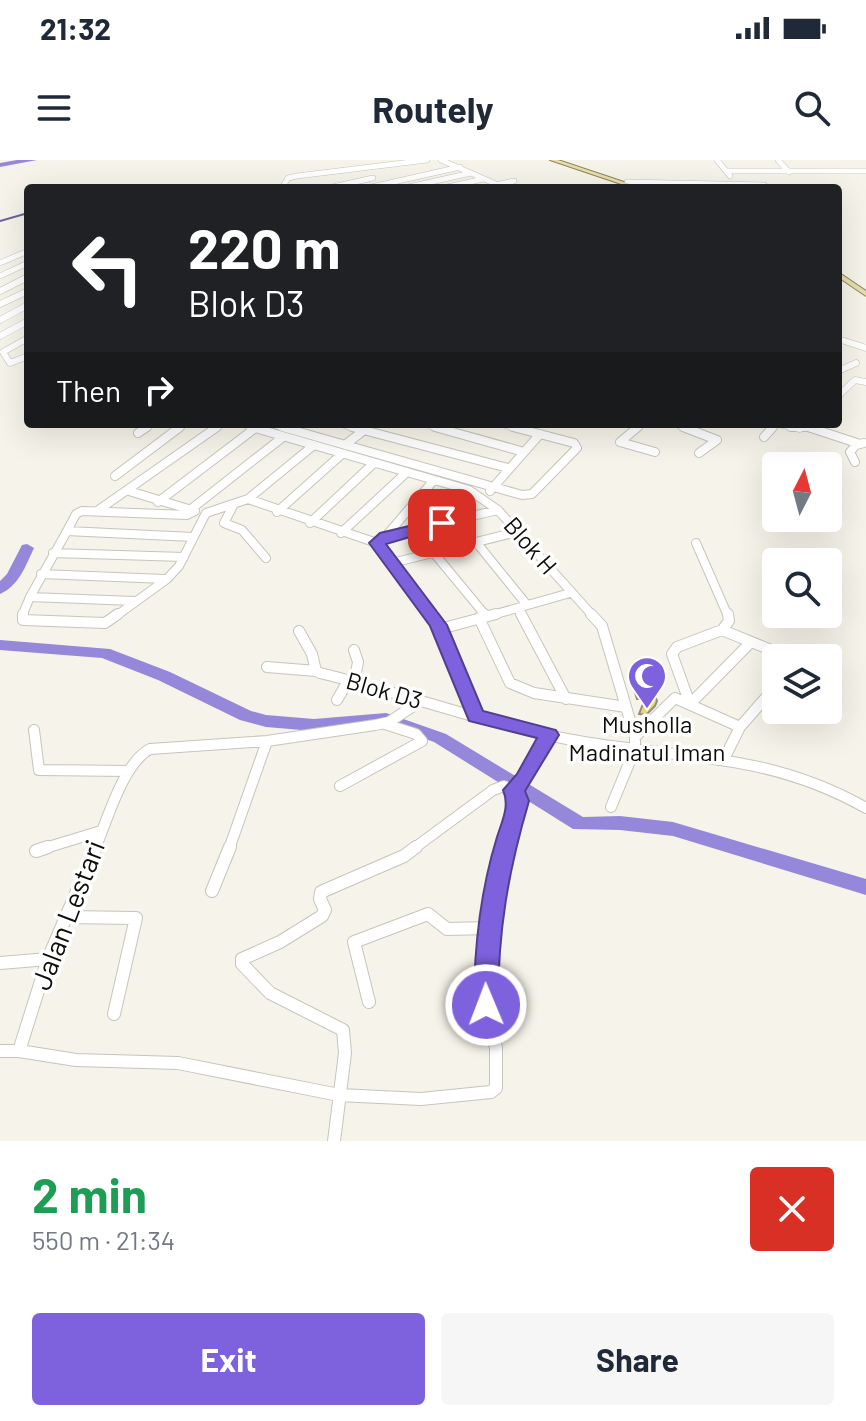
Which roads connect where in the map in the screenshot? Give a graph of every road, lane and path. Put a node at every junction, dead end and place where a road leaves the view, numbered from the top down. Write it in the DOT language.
graph roads {
  1 [pos="427,160"];
  2 [pos="441,160"];
  3 [pos="553,160"];
  4 [pos="717,160"];
  5 [pos="731,160"];
  6 [pos="755,160"];
  7 [pos="778,160"];
  8 [pos="826,160"];
  9 [pos="460,167"];
  10 [pos="354,169"];
  11 [pos="726,171"];
  12 [pos="742,171"];
  13 [pos="766,171"];
  14 [pos="835,171"];
  15 [pos="866,171"];
  16 [pos="789,172"];
  17 [pos="471,173"];
  18 [pos="373,178"];
  19 [pos="484,178"];
  20 [pos="514,181"];
  21 [pos="627,182"];
  22 [pos="285,184"];
  23 [pos="346,184"];
  24 [pos="385,184"];
  25 [pos="422,184"];
  26 [pos="459,184"];
  27 [pos="495,184"];
  28 [pos="501,184"];
  29 [pos="631,184"];
  30 [pos="700,184"];
  31 [pos="736,184"];
  32 [pos="24,253"];
  33 [pos="0,263"];
  34 [pos="24,265"];
  35 [pos="1,274"];
  36 [pos="842,277"];
  37 [pos="24,279"];
  38 [pos="2,289"];
  39 [pos="24,293"];
  40 [pos="24,294"];
  41 [pos="866,294"];
  42 [pos="0,304"];
  43 [pos="24,307"];
  44 [pos="0,320"];
  45 [pos="24,323"];
  46 [pos="0,336"];
  47 [pos="24,340"];
  48 [pos="842,340"];
  49 [pos="852,344"];
  50 [pos="842,348"];
  51 [pos="866,348"];
  52 [pos="2,351"];
  53 [pos="24,358"];
  54 [pos="856,363"];
  55 [pos="842,371"];
  56 [pos="842,375"];
  57 [pos="855,380"];
  58 [pos="866,382"];
  59 [pos="842,392"];
  60 [pos="145,428"];
  61 [pos="179,428"];
  62 [pos="216,428"];
  63 [pos="283,428"];
  64 [pos="356,428"];
  65 [pos="367,428"];
  66 [pos="439,428"];
  67 [pos="517,428"];
  68 [pos="636,428"];
  69 [pos="686,428"];
  70 [pos="774,428"];
  71 [pos="819,428"];
  72 [pos="254,429"];
  73 [pos="364,430"];
  74 [pos="138,433"];
  75 [pos="540,434"];
  76 [pos="283,437"];
  77 [pos="764,437"];
  78 [pos="863,443"];
  79 [pos="314,445"];
  80 [pos="343,450"];
  81 [pos="524,452"];
  82 [pos="655,452"];
  83 [pos="699,453"];
  84 [pos="855,462"];
  85 [pos="374,463"];
  86 [pos="508,468"];
  87 [pos="407,472"];
  88 [pos="115,476"];
  89 [pos="434,480"];
  90 [pos="493,487"];
  91 [pos="129,491"];
  92 [pos="484,498"];
  93 [pos="248,499"];
  94 [pos="158,502"];
  95 [pos="234,504"];
  96 [pos="192,510"];
  97 [pos="498,510"];
  98 [pos="97,511"];
  99 [pos="277,512"];
  100 [pos="206,513"];
  101 [pos="310,523"];
  102 [pos="67,531"];
  103 [pos="517,532"];
  104 [pos="341,533"];
  105 [pos="193,537"];
  106 [pos="381,540"];
  107 [pos="476,542"];
  108 [pos="696,543"];
  109 [pos="53,553"];
  110 [pos="434,553"];
  111 [pos="184,557"];
  112 [pos="266,558"];
  113 [pos="392,563"];
  114 [pos="41,574"];
  115 [pos="167,579"];
  116 [pos="570,593"];
  117 [pos="30,597"];
  118 [pos="134,601"];
  119 [pos="523,606"];
  120 [pos="483,617"];
  121 [pos="440,629"];
  122 [pos="722,630"];
  123 [pos="299,631"];
  124 [pos="751,642"];
  125 [pos="762,646"];
  126 [pos="354,650"];
  127 [pos="267,667"];
  128 [pos="316,671"];
  129 [pos="351,682"];
  130 [pos="566,699"];
  131 [pos="337,700"];
  132 [pos="421,701"];
  133 [pos="762,702"];
  134 [pos="690,704"];
  135 [pos="626,707"];
  136 [pos="475,716"];
  137 [pos="391,721"];
  138 [pos="740,727"];
  139 [pos="34,730"];
  140 [pos="549,735"];
  141 [pos="267,741"];
  142 [pos="635,743"];
  143 [pos="724,759"];
  144 [pos="128,771"];
  145 [pos="340,786"];
  146 [pos="518,786"];
  147 [pos="611,807"];
  148 [pos="866,808"];
  149 [pos="101,831"];
  150 [pos="36,851"];
  151 [pos="212,891"];
  152 [pos="66,917"];
  153 [pos="491,928"];
  154 [pos="48,959"];
  155 [pos="0,963"];
  156 [pos="369,1002"];
  157 [pos="114,1014"];
  158 [pos="0,1051"];
  159 [pos="19,1051"];
  160 [pos="339,1095"];
  161 [pos="334,1141"];
  1 -- 10 [label="street"];
  2 -- 9 [label="street"];
  3 -- 21 [label="main road"];
  4 -- 11 [label="street"];
  5 -- 12 [label="street"];
  6 -- 13 [label="street"];
  7 -- 16 [label="street"];
  8 -- 14 [label="street"];
  9 -- 17 [label="street"];
  9 -- 24 [label="street"];
  10 -- 18 [label="street"];
  10 -- 22 [label="street"];
  11 -- 12 [label="street"];
  11 -- 31 [label="street"];
  12 -- 13 [label="street"];
  13 -- 16 [label="street"];
  14 -- 15 [label="street"];
  14 -- 16 [label="street"];
  17 -- 19 [label="street"];
  17 -- 25 [label="street"];
  18 -- 23 [label="street"];
  18 -- 24 [label="street"];
  19 -- 26 [label="street"];
  19 -- 27 [label="street"];
  20 -- 28 [label="street"];
  21 -- 29 [label="main road"];
  21 -- 30 [label="street"];
  32 -- 33 [label="street"];
  34 -- 35 [label="street"];
  36 -- 41 [label="main road"];
  37 -- 38 [label="street"];
  38 -- 39 [label="street"];
  40 -- 42 [label="street"];
  43 -- 44 [label="street"];
  45 -- 46 [label="street"];
  47 -- 52 [label="street"];
  48 -- 49 [label="street"];
  49 -- 50 [label="street"];
  49 -- 51 [label="street"];
  52 -- 53 [label="street"];
  54 -- 55 [label="street"];
  56 -- 57 [label="street"];
  57 -- 58 [label="street"];
  57 -- 59 [label="street"];
  60 -- 74 [label="street"];
  61 -- 88 [label="street"];
  62 -- 91 [label="street"];
  63 -- 80 [label="street"];
  64 -- 73 [label="street"];
  65 -- 73 [label="street"];
  66 -- 81 [label="street"];
  67 -- 75 [label="street"];
  68 -- 82 [label="street"];
  69 -- 83 [label="street"];
  70 -- 77 [label="street"];
  71 -- 78 [label="street"];
  72 -- 76 [label="street, Blok H"];
  72 -- 94 [label="street"];
  73 -- 80 [label="street"];
  73 -- 86 [label="street"];
  75 -- 81 [label="street"];
  75 -- 90 [label="street"];
  76 -- 79 [label="street, Blok H"];
  76 -- 96 [label="street"];
  78 -- 84 [label="street"];
  79 -- 80 [label="street, Blok H"];
  79 -- 93 [label="street"];
  80 -- 85 [label="street, Blok H"];
  80 -- 90 [label="street"];
  80 -- 99 [label="street"];
  81 -- 86 [label="street"];
  85 -- 87 [label="street, Blok H"];
  85 -- 101 [label="street"];
  86 -- 90 [label="street"];
  87 -- 89 [label="street, Blok H"];
  87 -- 104 [label="street"];
  89 -- 92 [label="street, Blok H"];
  89 -- 106 [label="street"];
  90 -- 92 [label="street"];
  91 -- 94 [label="street"];
  91 -- 98 [label="street"];
  92 -- 97 [label="street, Blok H"];
  93 -- 95 [label="street"];
  93 -- 99 [label="street"];
  94 -- 96 [label="street"];
  95 -- 100 [label="street"];
  95 -- 112 [label="street"];
  96 -- 98 [label="street"];
  96 -- 100 [label="street"];
  97 -- 103 [label="street, Blok H"];
  97 -- 106 [label="street"];
  98 -- 102 [label="street"];
  99 -- 101 [label="street"];
  100 -- 105 [label="street"];
  101 -- 104 [label="street"];
  102 -- 105 [label="street"];
  102 -- 109 [label="street"];
  103 -- 107 [label="street"];
  103 -- 116 [label="street, Blok H"];
  104 -- 106 [label="street"];
  105 -- 111 [label="street"];
  106 -- 113 [label="street"];
  107 -- 110 [label="street"];
  107 -- 119 [label="street"];
  108 -- 122 [label="street"];
  109 -- 111 [label="street"];
  109 -- 114 [label="street"];
  110 -- 113 [label="street"];
  110 -- 120 [label="street"];
  111 -- 115 [label="street"];
  113 -- 121 [label="street"];
  114 -- 115 [label="street"];
  114 -- 117 [label="street"];
  115 -- 118 [label="street"];
  116 -- 119 [label="street"];
  116 -- 135 [label="street, Blok H"];
  117 -- 118 [label="street"];
  117 -- 118 [label="street"];
  119 -- 120 [label="street"];
  119 -- 130 [label="street"];
  120 -- 121 [label="street"];
  120 -- 130 [label="street"];
  121 -- 136 [label="street"];
  122 -- 124 [label="street"];
  122 -- 134 [label="street"];
  123 -- 128 [label="street, Blok D3"];
  124 -- 125 [label="street"];
  124 -- 134 [label="street"];
  126 -- 129 [label="street"];
  127 -- 128 [label="street"];
  128 -- 129 [label="street, Blok D3"];
  129 -- 131 [label="street"];
  129 -- 132 [label="street, Blok D3"];
  130 -- 135 [label="street"];
  132 -- 136 [label="street, Blok D3"];
  132 -- 137 [label="street, Jalan Lestari"];
  133 -- 138 [label="street"];
  134 -- 138 [label="street"];
  134 -- 142 [label="street"];
  135 -- 142 [label="street, Blok H"];
  136 -- 140 [label="street, Blok D3"];
  137 -- 141 [label="street, Jalan Lestari"];
  137 -- 145 [label="street"];
  138 -- 143 [label="street"];
  139 -- 144 [label="street"];
  140 -- 142 [label="street, Blok D3"];
  140 -- 146 [label="street"];
  141 -- 144 [label="street, Jalan Lestari"];
  141 -- 151 [label="street"];
  142 -- 143 [label="street, Blok D3"];
  142 -- 147 [label="street"];
  143 -- 148 [label="street, Blok D3"];
  144 -- 149 [label="street, Jalan Lestari"];
  146 -- 153 [label="street"];
  146 -- 160 [label="street"];
  149 -- 150 [label="street"];
  149 -- 152 [label="street, Jalan Lestari"];
  152 -- 154 [label="street, Jalan Lestari"];
  152 -- 157 [label="street"];
  153 -- 156 [label="street"];
  153 -- 160 [label="street"];
  154 -- 155 [label="street"];
  154 -- 159 [label="street, Jalan Lestari"];
  158 -- 159 [label="street"];
  159 -- 160 [label="street"];
  160 -- 161 [label="street"];
}
